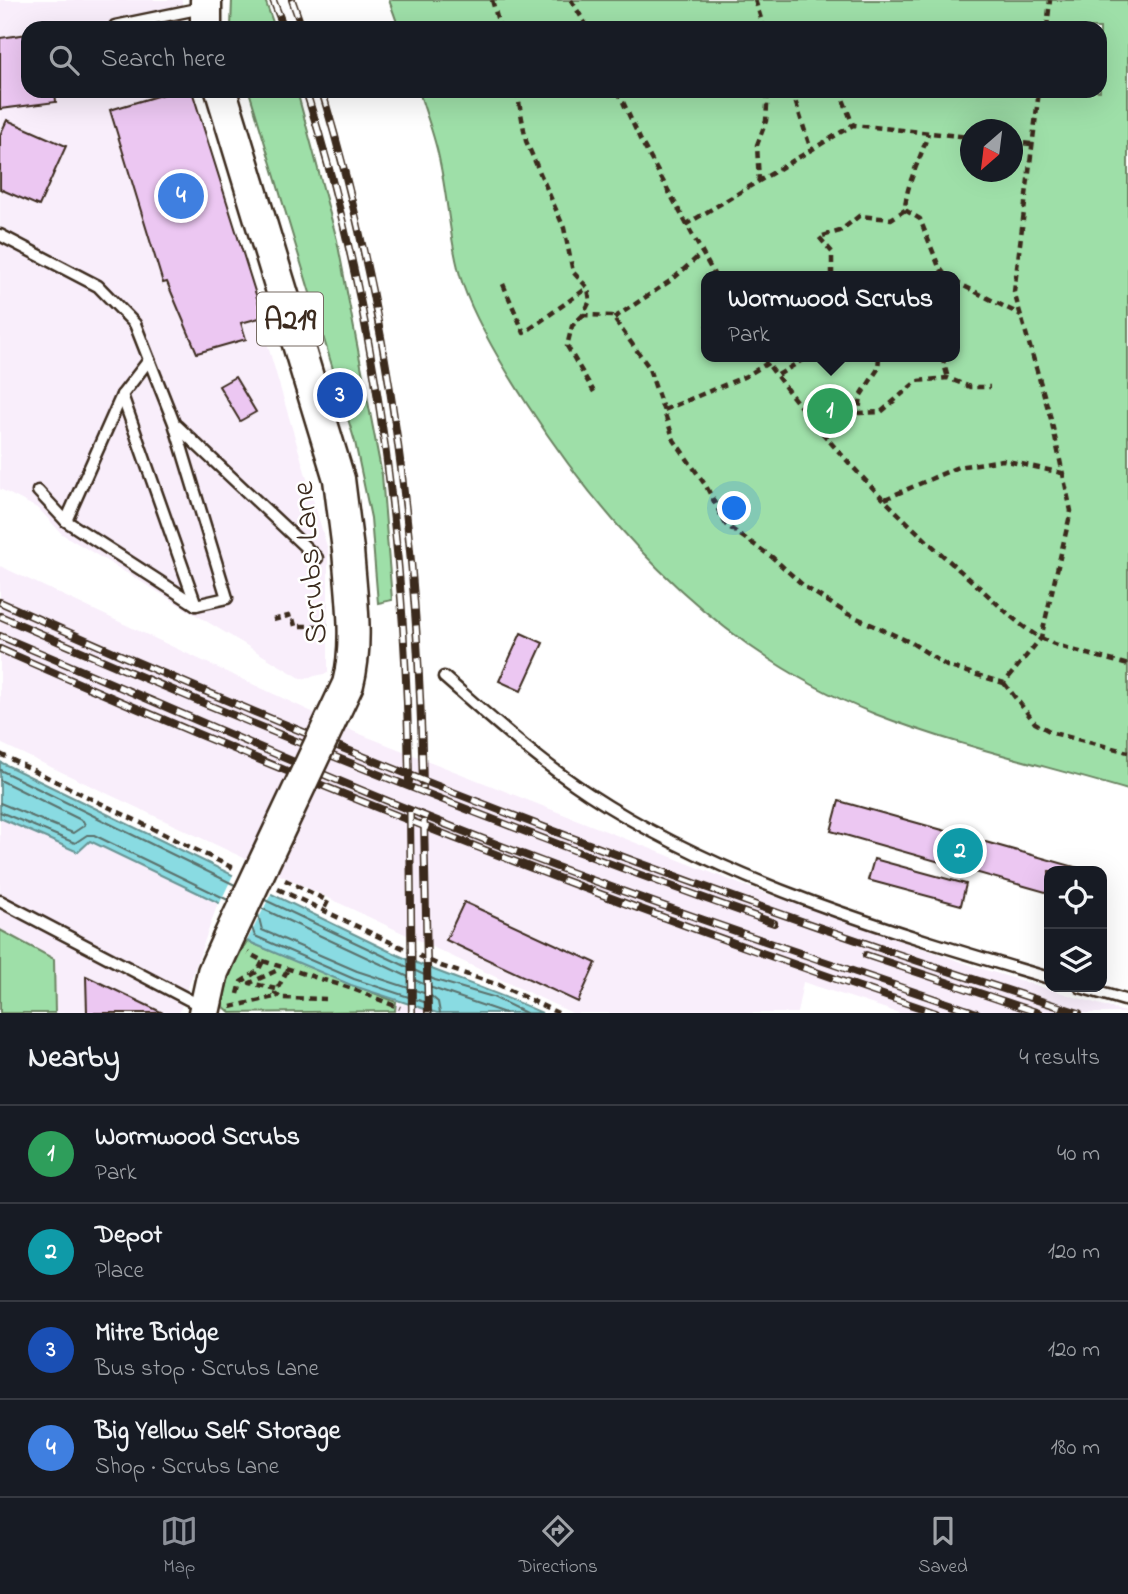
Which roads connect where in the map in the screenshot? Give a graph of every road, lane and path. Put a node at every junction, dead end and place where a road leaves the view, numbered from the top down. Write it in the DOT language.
graph roads {
  1 [pos="492,0"];
  2 [pos="571,0"];
  3 [pos="755,0"];
  4 [pos="1050,0"];
  5 [pos="206,12"];
  6 [pos="148,21"];
  7 [pos="498,21"];
  8 [pos="584,21"];
  9 [pos="762,21"];
  10 [pos="1048,21"];
  11 [pos="223,98"];
  12 [pos="518,98"];
  13 [pos="622,98"];
  14 [pos="768,98"];
  15 [pos="794,98"];
  16 [pos="843,98"];
  17 [pos="1038,98"];
  18 [pos="853,125"];
  19 [pos="928,133"];
  20 [pos="960,137"];
  21 [pos="1023,143"];
  22 [pos="1032,144"];
  23 [pos="811,150"];
  24 [pos="759,182"];
  25 [pos="905,210"];
  26 [pos="685,225"];
  27 [pos="0,235"];
  28 [pos="702,253"];
  29 [pos="712,271"];
  30 [pos="832,271"];
  31 [pos="942,271"];
  32 [pos="503,284"];
  33 [pos="960,284"];
  34 [pos="588,288"];
  35 [pos="583,315"];
  36 [pos="1021,315"];
  37 [pos="614,318"];
  38 [pos="149,360"];
  39 [pos="768,362"];
  40 [pos="801,362"];
  41 [pos="878,362"];
  42 [pos="943,362"];
  43 [pos="778,375"];
  44 [pos="948,378"];
  45 [pos="990,387"];
  46 [pos="594,392"];
  47 [pos="122,395"];
  48 [pos="664,410"];
  49 [pos="174,423"];
  50 [pos="1062,473"];
  51 [pos="38,491"];
  52 [pos="885,499"];
  53 [pos="66,521"];
  54 [pos="317,558"];
  55 [pos="196,605"];
  56 [pos="273,620"];
  57 [pos="328,626"];
  58 [pos="1041,638"];
  59 [pos="1128,665"];
  60 [pos="444,677"];
  61 [pos="1003,683"];
  62 [pos="1128,752"];
  63 [pos="285,880"];
  64 [pos="0,901"];
  65 [pos="323,911"];
  66 [pos="255,956"];
  67 [pos="262,962"];
  68 [pos="250,965"];
  69 [pos="284,969"];
  70 [pos="1044,976"];
  71 [pos="276,989"];
  72 [pos="1097,992"];
  73 [pos="278,996"];
  74 [pos="326,999"];
  75 [pos="1128,1001"];
  76 [pos="214,1008"];
  77 [pos="400,1008"];
  1 -- 7 [label="path"];
  2 -- 8 [label="path"];
  3 -- 9 [label="path"];
  4 -- 10 [label="path"];
  5 -- 6 [label="lane"];
  11 -- 76 [label="main road, Scrubs Lane / A219, bridge"];
  12 -- 34 [label="path"];
  13 -- 26 [label="path"];
  14 -- 24 [label="path"];
  15 -- 23 [label="path"];
  16 -- 18 [label="path"];
  17 -- 22 [label="path"];
  18 -- 19 [label="path"];
  18 -- 23 [label="path"];
  19 -- 20 [label="path"];
  19 -- 25 [label="path"];
  21 -- 22 [label="path"];
  22 -- 36 [label="path"];
  23 -- 24 [label="path"];
  24 -- 26 [label="path"];
  25 -- 30 [label="path"];
  25 -- 31 [label="path"];
  26 -- 28 [label="path"];
  27 -- 38 [label="lane"];
  28 -- 29 [label="path"];
  28 -- 37 [label="path"];
  32 -- 34 [label="path"];
  33 -- 36 [label="path"];
  34 -- 35 [label="path"];
  35 -- 37 [label="path"];
  35 -- 46 [label="path"];
  36 -- 50 [label="path"];
  37 -- 48 [label="path"];
  38 -- 47 [label="lane"];
  38 -- 49 [label="lane"];
  39 -- 43 [label="path"];
  39 -- 48 [label="path"];
  40 -- 43 [label="path"];
  41 -- 44 [label="path"];
  42 -- 44 [label="path"];
  43 -- 52 [label="path"];
  44 -- 45 [label="path"];
  47 -- 53 [label="lane"];
  47 -- 55 [label="lane"];
  48 -- 61 [label="path"];
  49 -- 54 [label="lane"];
  49 -- 55 [label="lane"];
  50 -- 52 [label="path"];
  50 -- 58 [label="path"];
  51 -- 53 [label="lane"];
  52 -- 58 [label="path"];
  53 -- 55 [label="lane"];
  56 -- 57 [label="path"];
  58 -- 59 [label="path"];
  58 -- 61 [label="path"];
  60 -- 70 [label="lane"];
  61 -- 62 [label="path"];
  63 -- 65 [label="path"];
  64 -- 76 [label="lane"];
  66 -- 67 [label="path"];
  67 -- 68 [label="path"];
  67 -- 69 [label="path"];
  67 -- 76 [label="path"];
  69 -- 71 [label="path"];
  69 -- 71 [label="path"];
  69 -- 77 [label="path"];
  71 -- 73 [label="path"];
  72 -- 75 [label="lane"];
  73 -- 74 [label="path"];
  73 -- 76 [label="path"];
}
